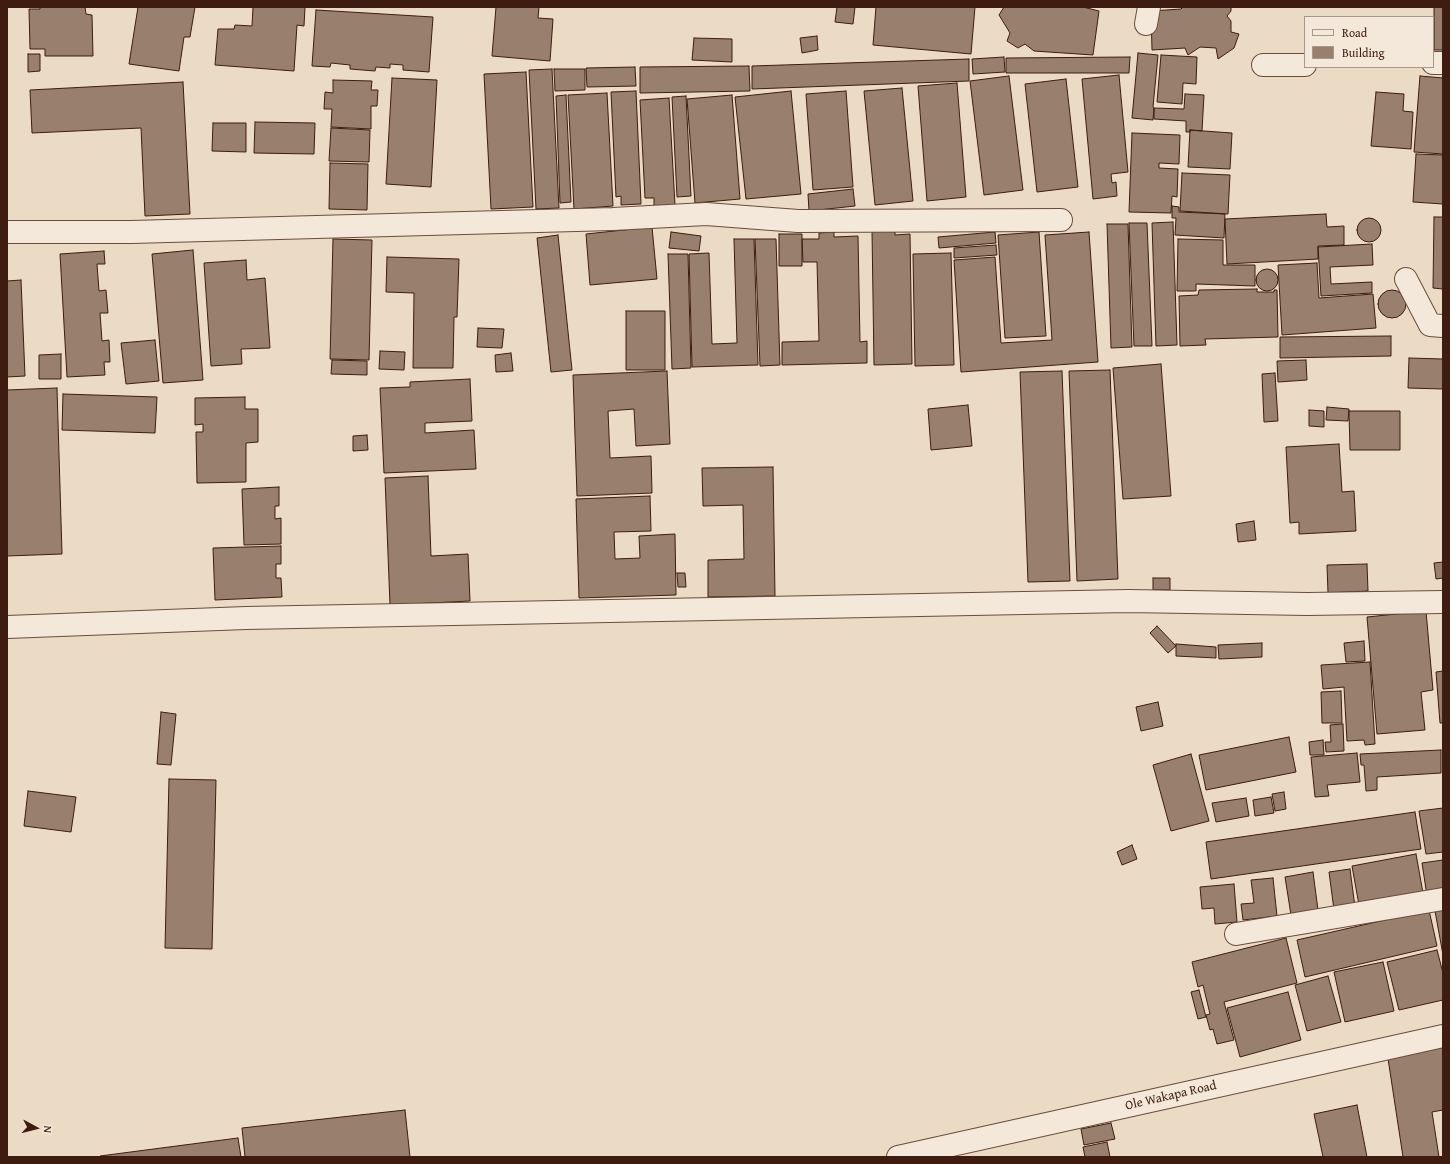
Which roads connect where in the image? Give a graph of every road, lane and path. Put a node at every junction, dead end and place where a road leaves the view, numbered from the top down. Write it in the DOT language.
graph roads {
  1 [pos="1263,65"];
  2 [pos="1304,65"];
  3 [pos="1061,220"];
  4 [pos="7,232"];
  5 [pos="1406,279"];
  6 [pos="1443,326"];
  7 [pos="1443,602"];
  8 [pos="7,627"];
  9 [pos="1443,899"];
  10 [pos="1236,934"];
  11 [pos="1443,1036"];
  12 [pos="898,1157"];
  1 -- 2 [label="street"];
  3 -- 4 [label="street"];
  5 -- 6 [label="street"];
  7 -- 8 [label="street"];
  9 -- 10 [label="street"];
  11 -- 12 [label="street, Ole Wakapa Road"];
}
